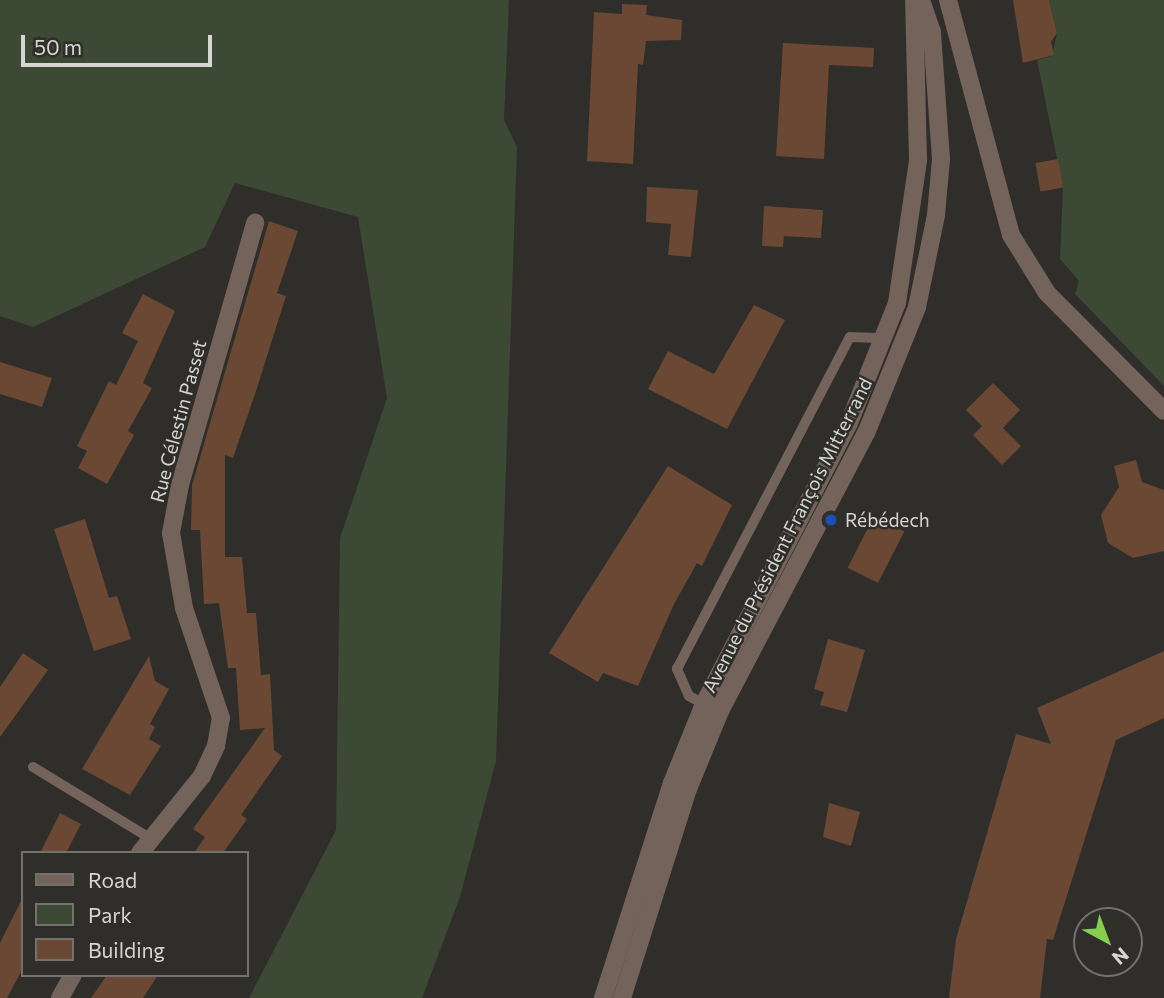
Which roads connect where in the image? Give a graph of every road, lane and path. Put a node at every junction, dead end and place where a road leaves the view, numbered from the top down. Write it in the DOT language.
graph roads {
  1 [pos="914,0"];
  2 [pos="921,0"];
  3 [pos="948,0"];
  4 [pos="255,223"];
  5 [pos="886,338"];
  6 [pos="905,344"];
  7 [pos="1164,411"];
  8 [pos="704,704"];
  9 [pos="33,767"];
  10 [pos="145,845"];
  11 [pos="72,977"];
  12 [pos="60,998"];
  13 [pos="603,998"];
  14 [pos="622,998"];
  1 -- 5 [label="street, Avenue du Président François Mitterrand"];
  2 -- 6 [label="street, Avenue du Président François Mitterrand"];
  3 -- 7 [label="street"];
  4 -- 10 [label="street, Rue Célestin Passet"];
  5 -- 6 [label="lane"];
  5 -- 8 [label="street, Avenue du Président François Mitterrand"];
  5 -- 8 [label="lane"];
  6 -- 14 [label="street, Avenue du Président François Mitterrand"];
  8 -- 13 [label="street, Avenue du Président François Mitterrand"];
  9 -- 10 [label="lane"];
  11 -- 12 [label="street"];
}
